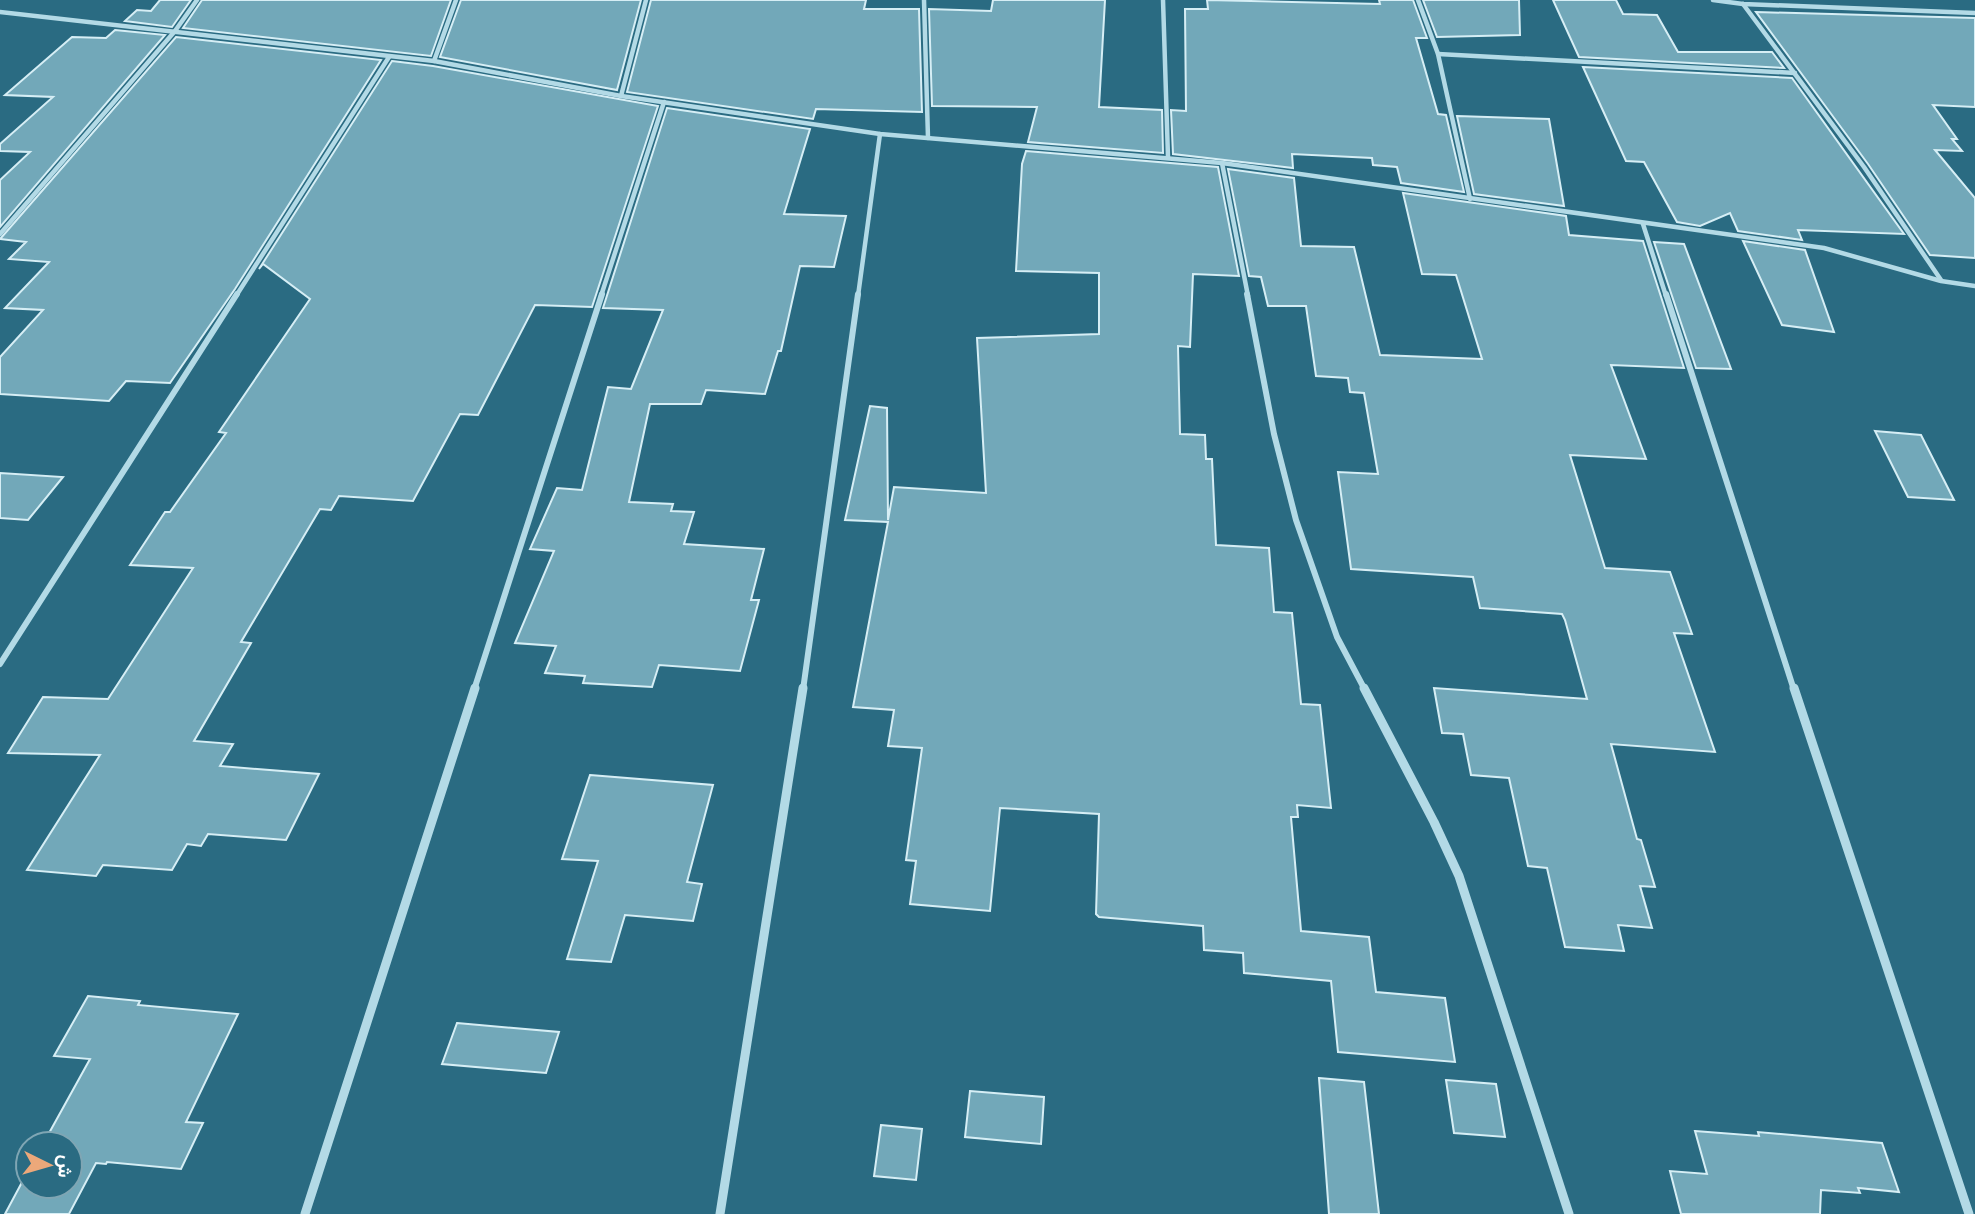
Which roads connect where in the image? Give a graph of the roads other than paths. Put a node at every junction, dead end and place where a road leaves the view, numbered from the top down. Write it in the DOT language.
graph roads {
  1 [pos="197,0"];
  2 [pos="456,0"];
  3 [pos="646,0"];
  4 [pos="923,0"];
  5 [pos="1163,0"];
  6 [pos="1418,0"];
  7 [pos="1713,0"];
  8 [pos="1743,4"];
  9 [pos="0,12"];
  10 [pos="1975,13"];
  11 [pos="176,31"];
  12 [pos="1438,54"];
  13 [pos="389,57"];
  14 [pos="434,61"];
  15 [pos="1795,73"];
  16 [pos="621,96"];
  17 [pos="664,102"];
  18 [pos="880,134"];
  19 [pos="928,138"];
  20 [pos="1168,158"];
  21 [pos="1222,163"];
  22 [pos="1470,199"];
  23 [pos="1643,224"];
  24 [pos="0,234"];
  25 [pos="1941,281"];
  26 [pos="1975,286"];
  27 [pos="0,664"];
  28 [pos="305,1214"];
  29 [pos="719,1214"];
  30 [pos="1569,1214"];
  31 [pos="1969,1214"];
  1 -- 11 [label="street"];
  2 -- 14 [label="street"];
  3 -- 16 [label="street"];
  4 -- 19 [label="street"];
  5 -- 20 [label="street"];
  6 -- 12 [label="street"];
  7 -- 8 [label="street"];
  8 -- 10 [label="street"];
  8 -- 15 [label="street"];
  9 -- 11 [label="street"];
  11 -- 13 [label="street"];
  11 -- 24 [label="street"];
  12 -- 15 [label="street"];
  12 -- 22 [label="street"];
  13 -- 14 [label="street"];
  13 -- 27 [label="street"];
  14 -- 16 [label="street"];
  15 -- 25 [label="street"];
  16 -- 17 [label="street"];
  17 -- 18 [label="street"];
  17 -- 28 [label="street"];
  18 -- 19 [label="street"];
  18 -- 29 [label="street"];
  19 -- 20 [label="street"];
  20 -- 21 [label="street"];
  21 -- 22 [label="street"];
  21 -- 30 [label="street"];
  22 -- 23 [label="street"];
  23 -- 25 [label="street"];
  23 -- 31 [label="street"];
  25 -- 26 [label="street"];
}
